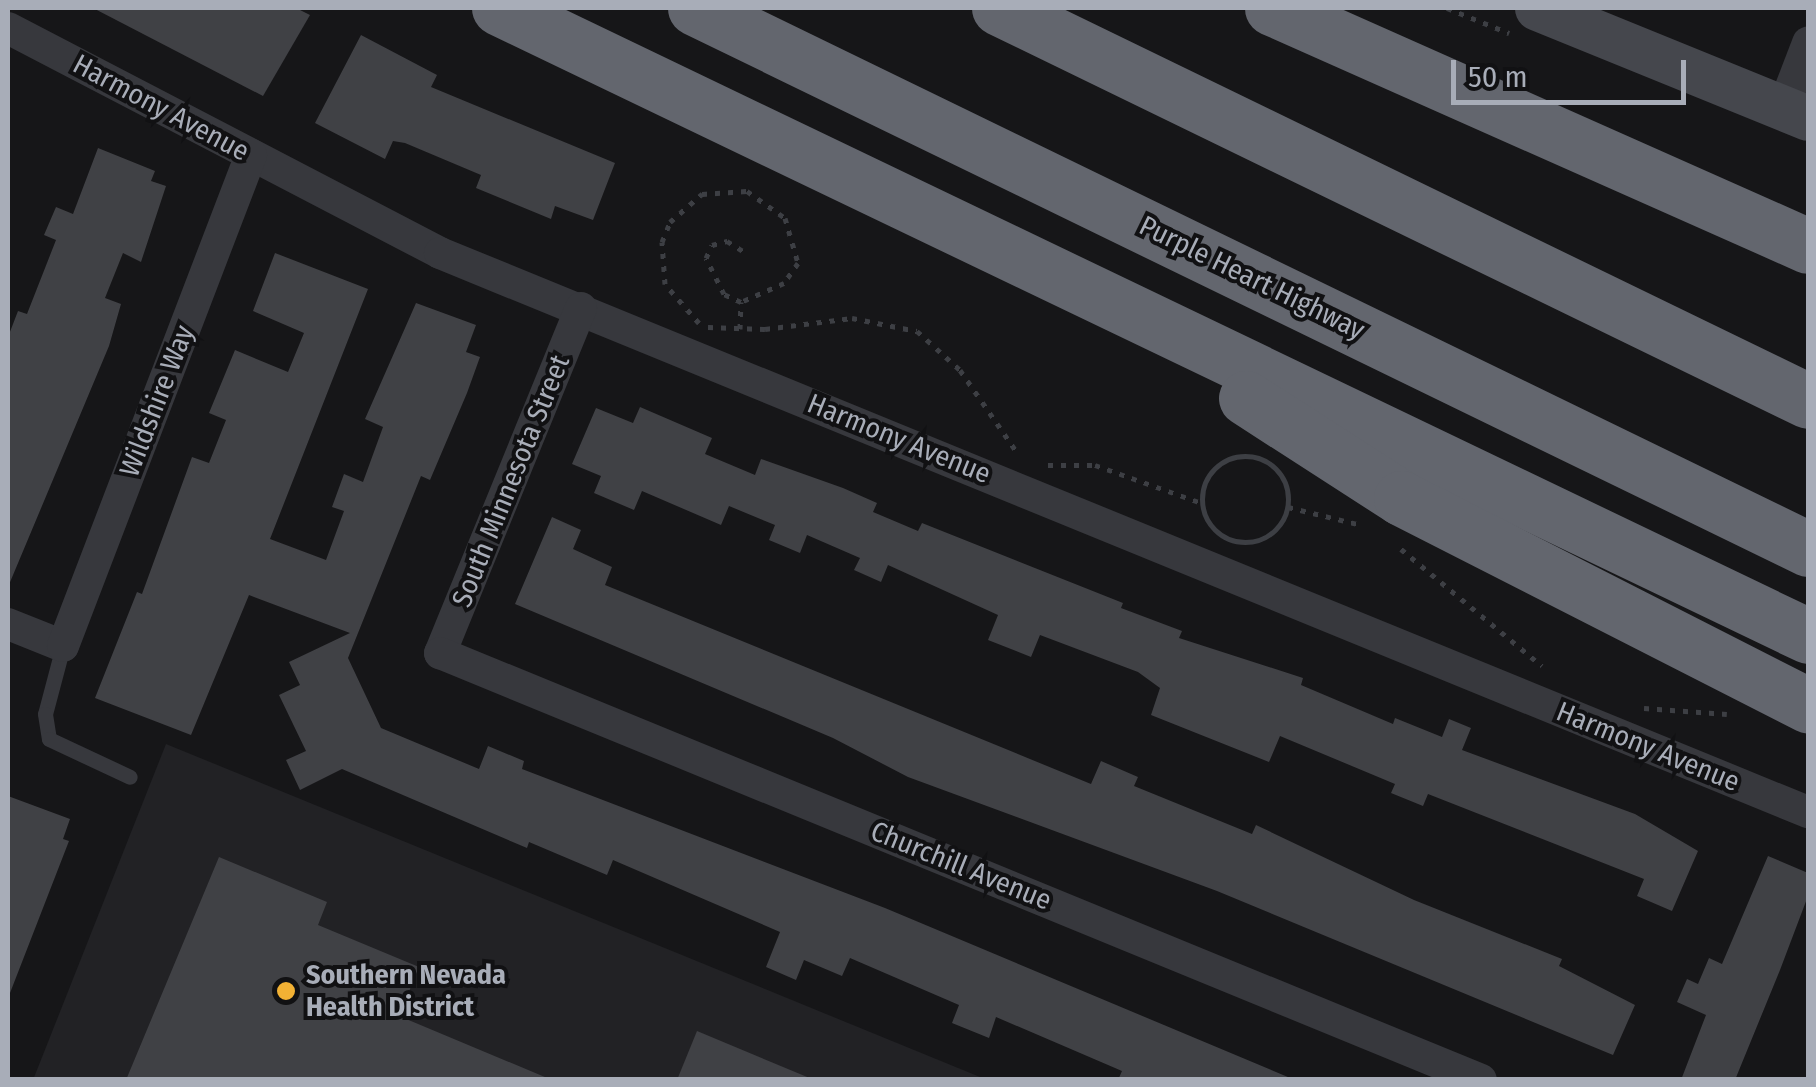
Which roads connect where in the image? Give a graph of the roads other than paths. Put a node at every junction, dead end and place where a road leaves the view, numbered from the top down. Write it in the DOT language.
graph roads {
  1 [pos="499,8"];
  2 [pos="695,8"];
  3 [pos="998,8"];
  4 [pos="1272,8"];
  5 [pos="1537,8"];
  6 [pos="8,28"];
  7 [pos="1808,43"];
  8 [pos="1796,113"];
  9 [pos="251,155"];
  10 [pos="1808,246"];
  11 [pos="1060,279"];
  12 [pos="582,308"];
  13 [pos="1808,401"];
  14 [pos="1808,548"];
  15 [pos="8,624"];
  16 [pos="1808,636"];
  17 [pos="63,646"];
  18 [pos="440,653"];
  19 [pos="1808,706"];
  20 [pos="130,777"];
  21 [pos="1808,812"];
  22 [pos="1481,1080"];
  1 -- 11 [label="highway"];
  2 -- 14 [label="highway, Purple Heart Highway"];
  3 -- 13 [label="highway"];
  4 -- 10 [label="highway"];
  5 -- 8 [label="street"];
  6 -- 9 [label="street, Harmony Avenue"];
  7 -- 8 [label="street"];
  9 -- 12 [label="street, Harmony Avenue"];
  9 -- 17 [label="street, Wildshire Way"];
  11 -- 16 [label="highway"];
  11 -- 19 [label="highway"];
  12 -- 18 [label="street, South Minnesota Street"];
  12 -- 21 [label="street, Harmony Avenue"];
  15 -- 17 [label="street"];
  17 -- 20 [label="lane"];
  18 -- 22 [label="street, Churchill Avenue"];
}
